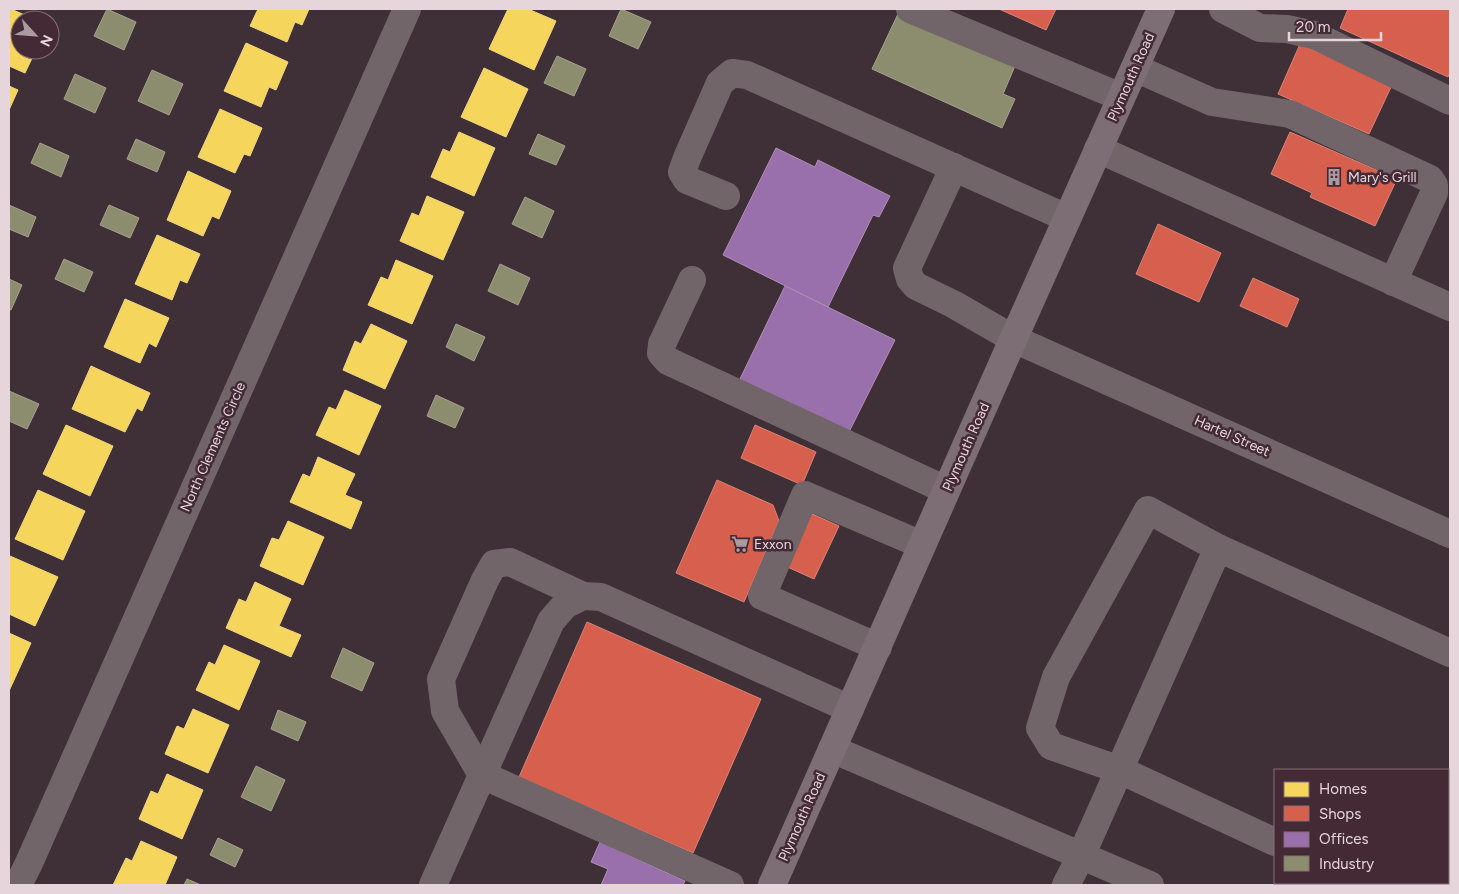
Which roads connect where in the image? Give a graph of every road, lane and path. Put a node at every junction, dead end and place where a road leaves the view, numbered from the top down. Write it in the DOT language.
graph roads {
  1 [pos="407,9"];
  2 [pos="910,9"];
  3 [pos="1161,9"];
  4 [pos="1223,9"];
  5 [pos="1134,68"];
  6 [pos="1121,97"];
  7 [pos="1450,101"];
  8 [pos="1098,149"];
  9 [pos="954,167"];
  10 [pos="726,196"];
  11 [pos="1067,218"];
  12 [pos="692,280"];
  13 [pos="1393,282"];
  14 [pos="1450,307"];
  15 [pos="1014,339"];
  16 [pos="946,490"];
  17 [pos="1450,534"];
  18 [pos="922,545"];
  19 [pos="1218,548"];
  20 [pos="583,596"];
  21 [pos="878,647"];
  22 [pos="1450,653"];
  23 [pos="850,709"];
  24 [pos="832,749"];
  25 [pos="1120,770"];
  26 [pos="482,776"];
  27 [pos="1274,842"];
  28 [pos="1081,856"];
  29 [pos="18,885"];
  30 [pos="433,885"];
  31 [pos="730,885"];
  32 [pos="772,885"];
  33 [pos="1066,885"];
  34 [pos="1150,885"];
  1 -- 29 [label="street, North Clements Circle"];
  2 -- 6 [label="street"];
  3 -- 5 [label="main road, Plymouth Road"];
  4 -- 7 [label="street"];
  5 -- 6 [label="main road, Plymouth Road"];
  5 -- 13 [label="street"];
  6 -- 8 [label="main road, Plymouth Road"];
  8 -- 11 [label="main road, Plymouth Road"];
  8 -- 13 [label="street"];
  9 -- 10 [label="street"];
  9 -- 11 [label="street"];
  9 -- 15 [label="street, Hartel Street"];
  11 -- 15 [label="main road, Plymouth Road"];
  12 -- 16 [label="street"];
  13 -- 14 [label="street"];
  15 -- 16 [label="main road, Plymouth Road"];
  15 -- 17 [label="street, Hartel Street"];
  16 -- 18 [label="main road, Plymouth Road"];
  18 -- 21 [label="main road, Plymouth Road"];
  18 -- 21 [label="street"];
  19 -- 22 [label="street"];
  19 -- 25 [label="street"];
  19 -- 25 [label="street"];
  20 -- 23 [label="street"];
  20 -- 26 [label="street"];
  20 -- 26 [label="street"];
  21 -- 23 [label="main road, Plymouth Road"];
  23 -- 24 [label="main road, Plymouth Road"];
  24 -- 28 [label="street"];
  24 -- 32 [label="main road, Plymouth Road"];
  25 -- 27 [label="street"];
  25 -- 28 [label="street"];
  26 -- 30 [label="street"];
  26 -- 31 [label="street"];
  28 -- 33 [label="street"];
  28 -- 34 [label="street"];
}
